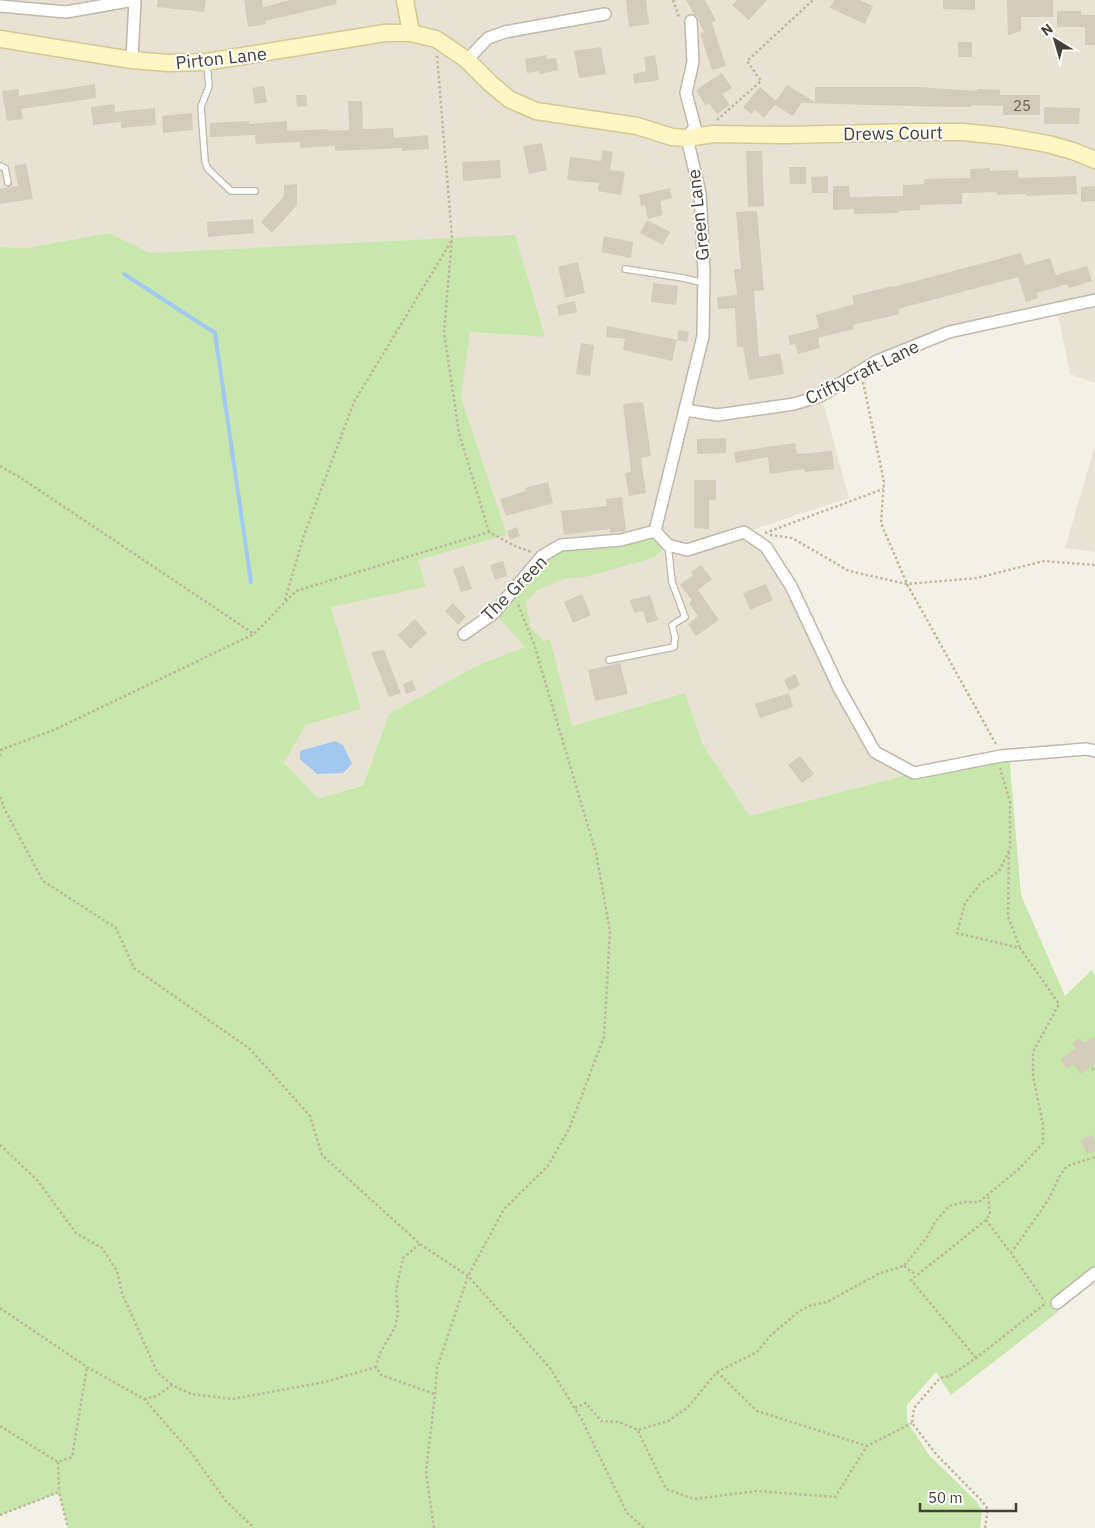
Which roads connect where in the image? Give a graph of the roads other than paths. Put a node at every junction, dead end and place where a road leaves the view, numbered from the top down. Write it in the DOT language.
graph roads {
  1 [pos="135,0"];
  2 [pos="405,0"];
  3 [pos="0,6"];
  4 [pos="605,14"];
  5 [pos="692,21"];
  6 [pos="411,33"];
  7 [pos="0,39"];
  8 [pos="132,60"];
  9 [pos="467,60"];
  10 [pos="206,62"];
  11 [pos="695,137"];
  12 [pos="1095,160"];
  13 [pos="0,166"];
  14 [pos="8,183"];
  15 [pos="255,191"];
  16 [pos="625,270"];
  17 [pos="704,283"];
  18 [pos="1095,300"];
  19 [pos="685,410"];
  20 [pos="655,531"];
  21 [pos="668,545"];
  22 [pos="464,634"];
  23 [pos="609,660"];
  24 [pos="1095,751"];
  25 [pos="1095,1273"];
  26 [pos="1051,1303"];
  1 -- 3 [label="street"];
  1 -- 8 [label="street"];
  2 -- 6 [label="street"];
  4 -- 9 [label="street"];
  5 -- 11 [label="street"];
  6 -- 9 [label="street"];
  6 -- 10 [label="street, Pirton Lane"];
  7 -- 8 [label="street, Pirton Lane"];
  8 -- 10 [label="street, Pirton Lane"];
  9 -- 11 [label="street"];
  10 -- 15 [label="lane"];
  11 -- 12 [label="street, Drews Court"];
  11 -- 17 [label="street, Green Lane"];
  13 -- 14 [label="lane"];
  16 -- 17 [label="lane"];
  17 -- 19 [label="street, Green Lane"];
  18 -- 19 [label="street, Criftycraft Lane"];
  19 -- 20 [label="street, Green Lane"];
  20 -- 21 [label="street"];
  20 -- 22 [label="street, The Green"];
  21 -- 23 [label="lane"];
  21 -- 24 [label="street"];
  25 -- 26 [label="street"];
}
